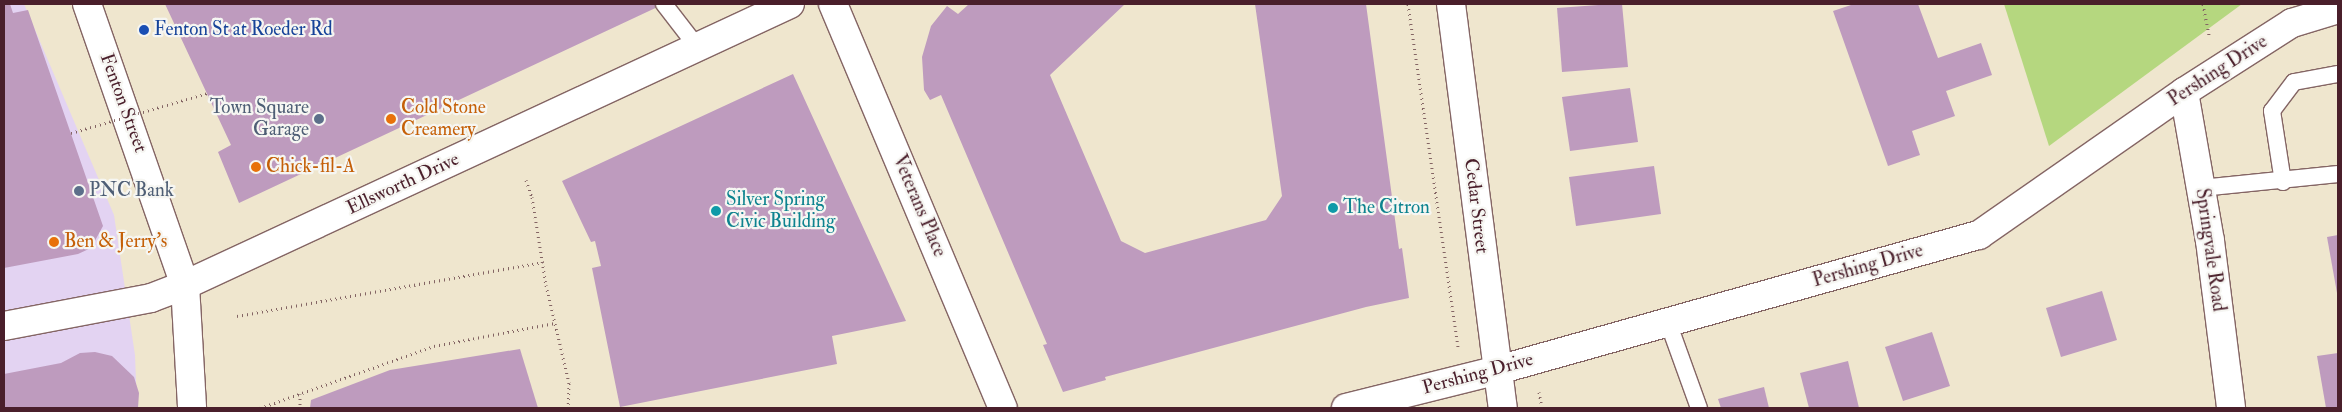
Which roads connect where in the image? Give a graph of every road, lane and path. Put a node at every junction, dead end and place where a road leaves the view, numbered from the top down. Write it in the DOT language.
graph roads {
  1 [pos="87,4"];
  2 [pos="664,4"];
  3 [pos="790,4"];
  4 [pos="833,4"];
  5 [pos="1408,4"];
  6 [pos="1451,4"];
  7 [pos="2203,4"];
  8 [pos="2338,9"];
  9 [pos="2291,13"];
  10 [pos="2209,37"];
  11 [pos="698,48"];
  12 [pos="2338,74"];
  13 [pos="2184,92"];
  14 [pos="208,93"];
  15 [pos="71,133"];
  16 [pos="2338,174"];
  17 [pos="526,180"];
  18 [pos="2283,182"];
  19 [pos="2201,188"];
  20 [pos="542,262"];
  21 [pos="185,285"];
  22 [pos="1451,311"];
  23 [pos="237,316"];
  24 [pos="1668,322"];
  25 [pos="555,323"];
  26 [pos="4,326"];
  27 [pos="1498,370"];
  28 [pos="300,394"];
  29 [pos="192,408"];
  30 [pos="260,408"];
  31 [pos="300,408"];
  32 [pos="568,408"];
  33 [pos="1003,408"];
  34 [pos="1346,408"];
  35 [pos="1503,408"];
  36 [pos="1699,408"];
  37 [pos="2232,408"];
  1 -- 21 [label="street, Fenton Street"];
  2 -- 11 [label="lane"];
  3 -- 11 [label="street, Ellsworth Drive"];
  4 -- 33 [label="street, Veterans Place"];
  5 -- 22 [label="path"];
  6 -- 27 [label="street, Cedar Street"];
  7 -- 10 [label="path"];
  8 -- 9 [label="street, Pershing Drive"];
  9 -- 13 [label="street, Pershing Drive"];
  11 -- 21 [label="street, Ellsworth Drive"];
  12 -- 18 [label="lane"];
  13 -- 19 [label="street, Springvale Road"];
  13 -- 24 [label="street, Pershing Drive"];
  14 -- 15 [label="path, bridge"];
  16 -- 18 [label="lane"];
  17 -- 20 [label="path"];
  18 -- 19 [label="lane"];
  19 -- 37 [label="street, Springvale Road"];
  20 -- 23 [label="path"];
  20 -- 25 [label="path"];
  21 -- 26 [label="street, Ellsworth Drive"];
  21 -- 29 [label="street, Fenton Street"];
  24 -- 27 [label="street, Pershing Drive"];
  24 -- 36 [label="lane"];
  25 -- 28 [label="path"];
  25 -- 32 [label="path"];
  27 -- 34 [label="street, Pershing Drive"];
  27 -- 35 [label="street, Cedar Street"];
  28 -- 30 [label="path"];
  28 -- 31 [label="path"];
}
